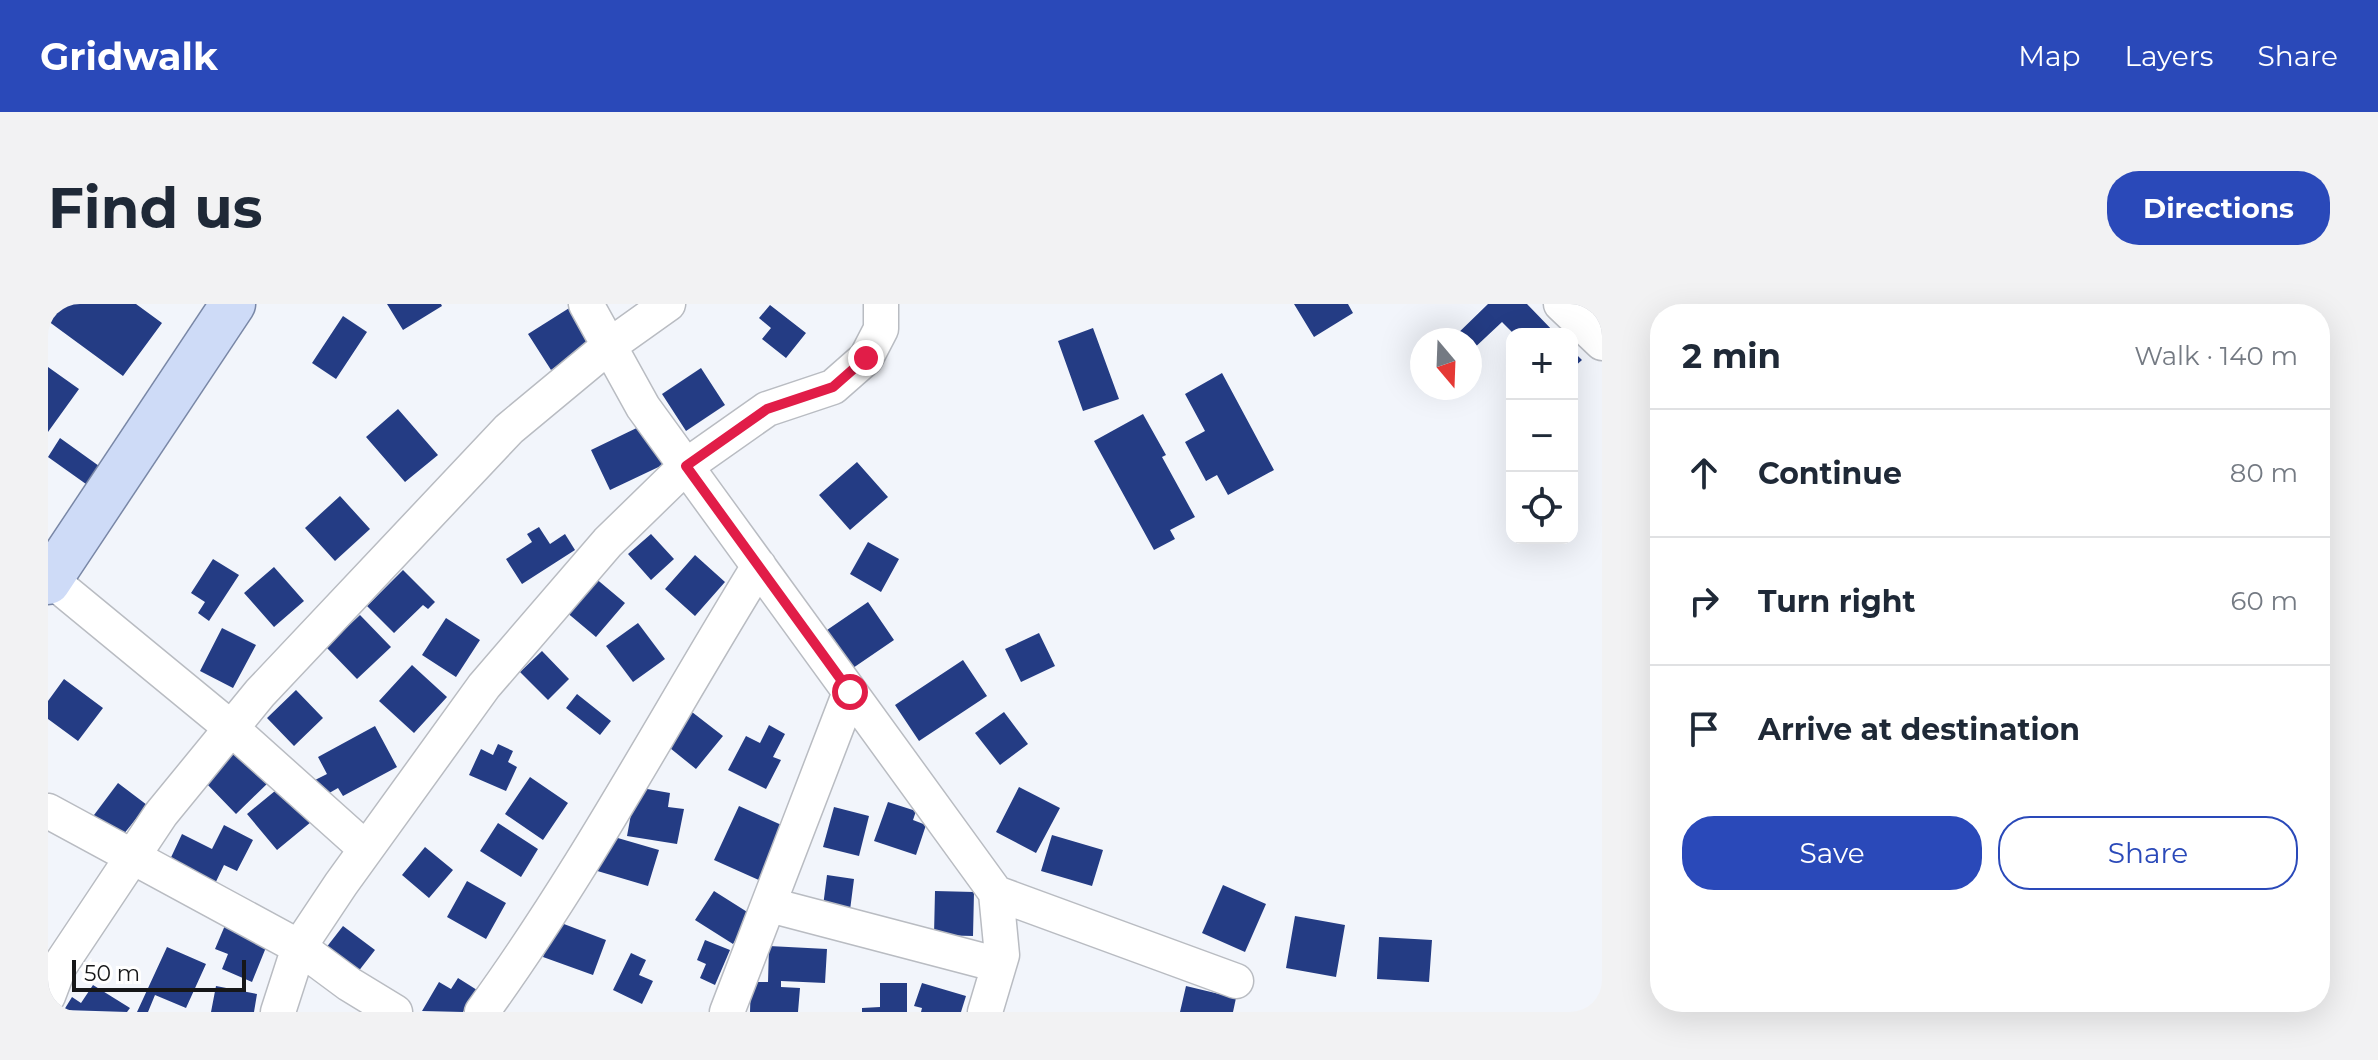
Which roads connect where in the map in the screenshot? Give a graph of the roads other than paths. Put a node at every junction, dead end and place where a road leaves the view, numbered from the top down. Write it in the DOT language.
graph roads {
  1 [pos="233,304"];
  2 [pos="586,304"];
  3 [pos="668,304"];
  4 [pos="881,304"];
  5 [pos="1561,304"];
  6 [pos="1602,343"];
  7 [pos="609,346"];
  8 [pos="686,466"];
  9 [pos="759,566"];
  10 [pos="49,581"];
  11 [pos="850,692"];
  12 [pos="231,728"];
  13 [pos="48,811"];
  14 [pos="366,849"];
  15 [pos="133,856"];
  16 [pos="996,893"];
  17 [pos="770,905"];
  18 [pos="299,947"];
  19 [pos="999,965"];
  20 [pos="1236,981"];
  21 [pos="48,996"];
  22 [pos="278,1012"];
  23 [pos="395,1012"];
  24 [pos="482,1012"];
  25 [pos="727,1012"];
  26 [pos="985,1012"];
  1 -- 10 [label="main road"];
  2 -- 7 [label="street"];
  3 -- 7 [label="street"];
  4 -- 8 [label="street"];
  5 -- 6 [label="street"];
  7 -- 8 [label="street"];
  7 -- 12 [label="street"];
  8 -- 9 [label="street"];
  8 -- 14 [label="street"];
  9 -- 11 [label="street"];
  9 -- 24 [label="street"];
  10 -- 12 [label="street"];
  11 -- 16 [label="street"];
  11 -- 17 [label="street"];
  12 -- 14 [label="street"];
  12 -- 15 [label="street"];
  13 -- 15 [label="street"];
  14 -- 18 [label="street"];
  15 -- 18 [label="street"];
  15 -- 21 [label="street"];
  16 -- 19 [label="street"];
  16 -- 20 [label="street"];
  17 -- 19 [label="street"];
  17 -- 25 [label="street"];
  18 -- 22 [label="street"];
  18 -- 23 [label="street"];
  19 -- 26 [label="street"];
}
